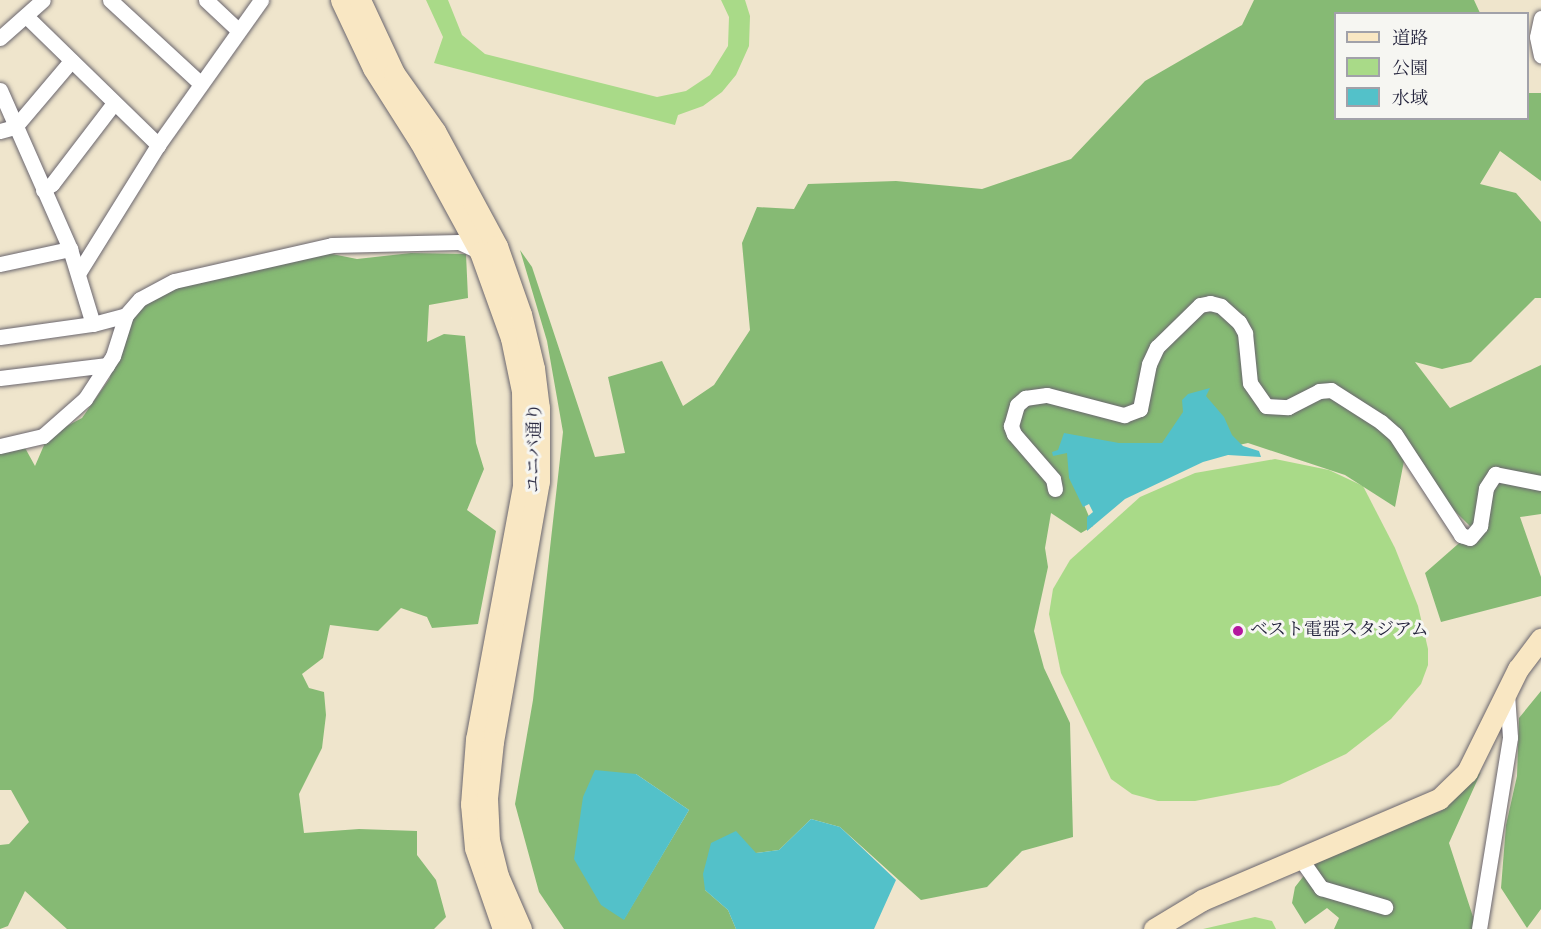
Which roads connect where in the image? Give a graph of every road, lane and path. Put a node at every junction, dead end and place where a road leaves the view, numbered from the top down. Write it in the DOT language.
graph roads {
  1 [pos="43,0"];
  2 [pos="110,0"];
  3 [pos="206,0"];
  4 [pos="261,0"];
  5 [pos="341,0"];
  6 [pos="360,0"];
  7 [pos="26,16"];
  8 [pos="1541,18"];
  9 [pos="238,30"];
  10 [pos="0,38"];
  11 [pos="1541,56"];
  12 [pos="71,61"];
  13 [pos="200,83"];
  14 [pos="0,90"];
  15 [pos="114,103"];
  16 [pos="15,127"];
  17 [pos="0,131"];
  18 [pos="158,145"];
  19 [pos="43,190"];
  20 [pos="70,249"];
  21 [pos="489,249"];
  22 [pos="0,264"];
  23 [pos="79,272"];
  24 [pos="126,315"];
  25 [pos="93,324"];
  26 [pos="0,337"];
  27 [pos="106,365"];
  28 [pos="0,378"];
  29 [pos="0,446"];
  30 [pos="1541,483"];
  31 [pos="1055,489"];
  32 [pos="1541,639"];
  33 [pos="1541,666"];
  34 [pos="1518,669"];
  35 [pos="1507,694"];
  36 [pos="1300,858"];
  37 [pos="1385,907"];
  38 [pos="513,928"];
  39 [pos="1154,929"];
  40 [pos="1479,929"];
  1 -- 7 [label="street"];
  2 -- 13 [label="street"];
  3 -- 9 [label="street"];
  4 -- 9 [label="street"];
  5 -- 21 [label="street, ユニバ通り"];
  6 -- 21 [label="street, ユニバ通り"];
  7 -- 10 [label="street"];
  7 -- 12 [label="street"];
  8 -- 11 [label="street"];
  9 -- 13 [label="street"];
  12 -- 15 [label="street"];
  12 -- 16 [label="street"];
  13 -- 18 [label="street"];
  14 -- 16 [label="street"];
  15 -- 18 [label="street"];
  15 -- 19 [label="street"];
  16 -- 17 [label="street"];
  16 -- 19 [label="street"];
  18 -- 23 [label="street"];
  19 -- 20 [label="street"];
  20 -- 22 [label="street"];
  20 -- 23 [label="street"];
  21 -- 24 [label="street"];
  21 -- 38 [label="street, ユニバ通り"];
  23 -- 25 [label="street"];
  24 -- 25 [label="street"];
  24 -- 27 [label="street"];
  25 -- 26 [label="street"];
  27 -- 28 [label="street"];
  27 -- 29 [label="street"];
  30 -- 31 [label="street"];
  32 -- 34 [label="street"];
  33 -- 34 [label="street"];
  34 -- 35 [label="street"];
  35 -- 36 [label="street"];
  35 -- 40 [label="street"];
  36 -- 37 [label="street"];
  36 -- 39 [label="street"];
}
